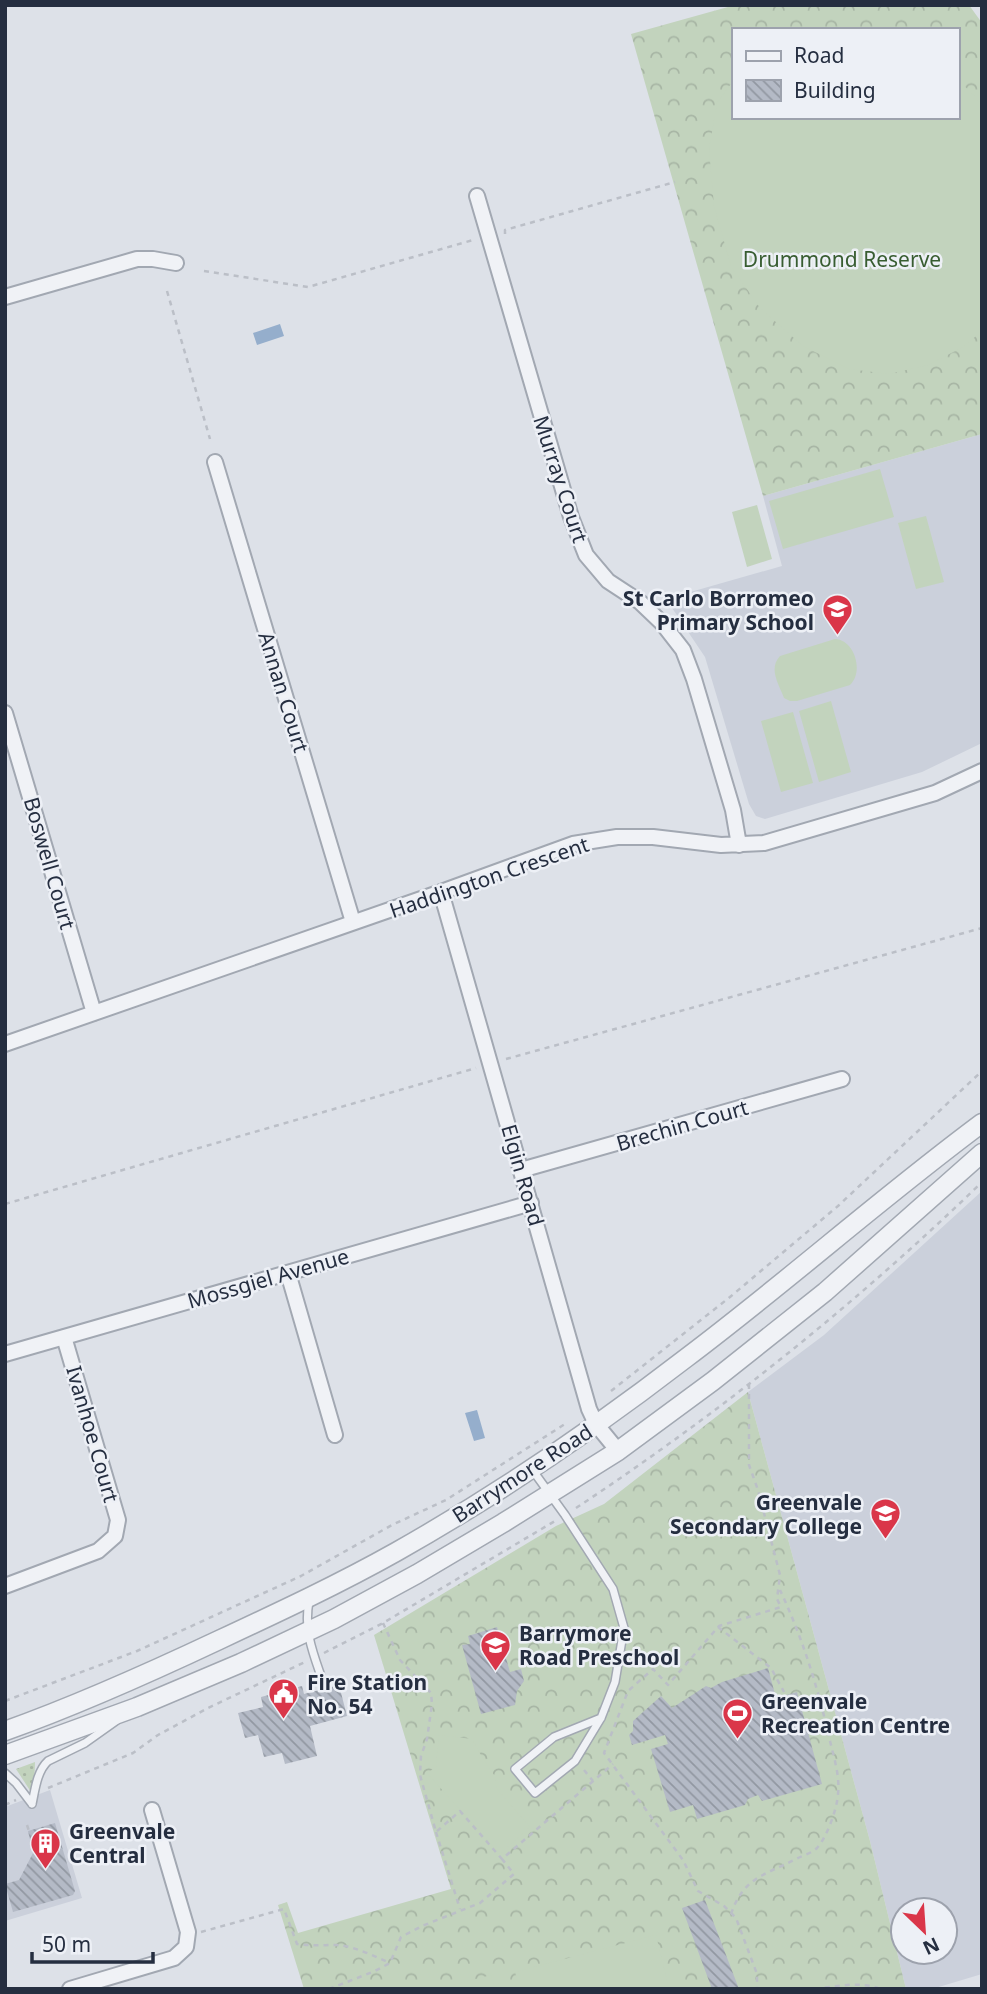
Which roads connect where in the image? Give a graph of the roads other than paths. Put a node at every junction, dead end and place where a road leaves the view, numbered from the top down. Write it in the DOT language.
graph roads {
  1 [pos="477,197"];
  2 [pos="176,263"];
  3 [pos="5,297"];
  4 [pos="215,462"];
  5 [pos="5,713"];
  6 [pos="982,771"];
  7 [pos="739,845"];
  8 [pos="441,892"];
  9 [pos="353,922"];
  10 [pos="94,1013"];
  11 [pos="5,1044"];
  12 [pos="842,1079"];
  13 [pos="982,1123"];
  14 [pos="982,1153"];
  15 [pos="522,1170"];
  16 [pos="531,1203"];
  17 [pos="288,1272"];
  18 [pos="64,1337"];
  19 [pos="5,1354"];
  20 [pos="592,1416"];
  21 [pos="335,1435"];
  22 [pos="618,1451"];
  23 [pos="531,1468"];
  24 [pos="549,1494"];
  25 [pos="5,1586"];
  26 [pos="309,1597"];
  27 [pos="307,1632"];
  28 [pos="325,1688"];
  29 [pos="137,1707"];
  30 [pos="601,1718"];
  31 [pos="5,1731"];
  32 [pos="5,1755"];
  33 [pos="5,1773"];
  34 [pos="152,1810"];
  35 [pos="70,1989"];
  1 -- 7 [label="street, Murray Court"];
  2 -- 3 [label="street"];
  4 -- 9 [label="street, Annan Court"];
  5 -- 10 [label="street, Boswell Court"];
  6 -- 7 [label="street, Haddington Crescent"];
  7 -- 8 [label="street, Haddington Crescent"];
  8 -- 9 [label="street, Haddington Crescent"];
  8 -- 15 [label="street, Elgin Road"];
  9 -- 10 [label="street, Haddington Crescent"];
  10 -- 11 [label="street, Haddington Crescent"];
  12 -- 15 [label="street, Brechin Court"];
  13 -- 20 [label="street, Barrymore Road"];
  14 -- 22 [label="street, Barrymore Road"];
  15 -- 16 [label="street, Elgin Road"];
  16 -- 17 [label="street, Mossgiel Avenue"];
  16 -- 20 [label="street, Elgin Road"];
  17 -- 18 [label="street, Mossgiel Avenue"];
  17 -- 21 [label="street"];
  18 -- 19 [label="street, Mossgiel Avenue"];
  18 -- 25 [label="street, Ivanhoe Court"];
  20 -- 22 [label="street, Elgin Road"];
  20 -- 23 [label="street, Barrymore Road"];
  22 -- 24 [label="street, Barrymore Road"];
  23 -- 24 [label="lane"];
  23 -- 26 [label="street, Barrymore Road"];
  24 -- 27 [label="street, Barrymore Road"];
  24 -- 30 [label="lane"];
  26 -- 27 [label="lane"];
  26 -- 31 [label="street, Barrymore Road"];
  27 -- 28 [label="lane"];
  27 -- 29 [label="street, Barrymore Road"];
  29 -- 32 [label="street, Barrymore Road"];
  29 -- 33 [label="lane"];
  30 -- 30 [label="lane"];
  34 -- 35 [label="street"];
}
